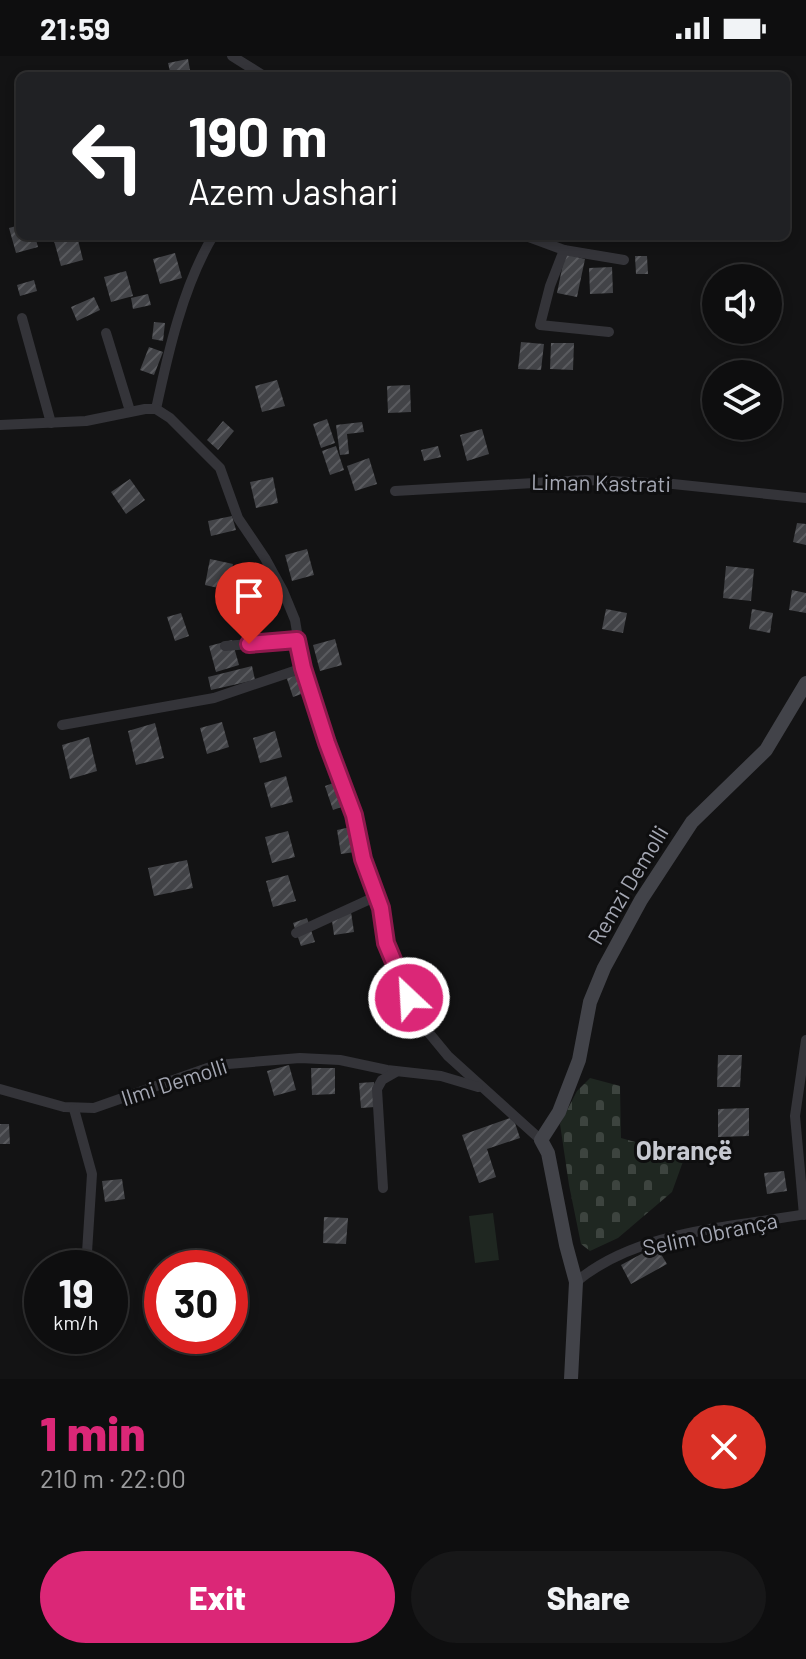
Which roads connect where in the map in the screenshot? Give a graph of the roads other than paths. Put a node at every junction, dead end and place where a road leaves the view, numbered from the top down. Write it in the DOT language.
graph roads {
  1 [pos="232,56"];
  2 [pos="258,72"];
  3 [pos="211,240"];
  4 [pos="537,240"];
  5 [pos="564,250"];
  6 [pos="624,260"];
  7 [pos="22,318"];
  8 [pos="609,332"];
  9 [pos="106,333"];
  10 [pos="156,409"];
  11 [pos="130,411"];
  12 [pos="0,423"];
  13 [pos="51,423"];
  14 [pos="395,491"];
  15 [pos="806,498"];
  16 [pos="297,640"];
  17 [pos="225,646"];
  18 [pos="303,668"];
  19 [pos="806,683"];
  20 [pos="62,725"];
  21 [pos="377,896"];
  22 [pos="296,933"];
  23 [pos="806,1040"];
  24 [pos="397,1071"];
  25 [pos="0,1089"];
  26 [pos="483,1089"];
  27 [pos="74,1109"];
  28 [pos="541,1140"];
  29 [pos="383,1188"];
  30 [pos="805,1214"];
  31 [pos="87,1250"];
  32 [pos="576,1282"];
  33 [pos="571,1379"];
  1 -- 2 [label="street"];
  3 -- 10 [label="street"];
  4 -- 5 [label="street"];
  5 -- 6 [label="street"];
  5 -- 8 [label="street"];
  7 -- 13 [label="street"];
  9 -- 11 [label="street"];
  10 -- 11 [label="street"];
  10 -- 16 [label="street"];
  11 -- 13 [label="street"];
  12 -- 13 [label="street"];
  14 -- 15 [label="street, Liman Kastrati"];
  16 -- 17 [label="street"];
  16 -- 18 [label="street"];
  18 -- 20 [label="street"];
  18 -- 21 [label="street"];
  19 -- 28 [label="street, Remzi Demolli"];
  21 -- 22 [label="street"];
  21 -- 26 [label="street"];
  23 -- 30 [label="street, Selim Obrança"];
  24 -- 26 [label="street, Ilmi Demolli"];
  24 -- 27 [label="street, Ilmi Demolli"];
  24 -- 29 [label="street"];
  25 -- 27 [label="street, Ilmi Demolli"];
  26 -- 28 [label="street"];
  27 -- 31 [label="street"];
  28 -- 32 [label="street"];
  30 -- 32 [label="street, Selim Obrança"];
  32 -- 33 [label="street"];
}
